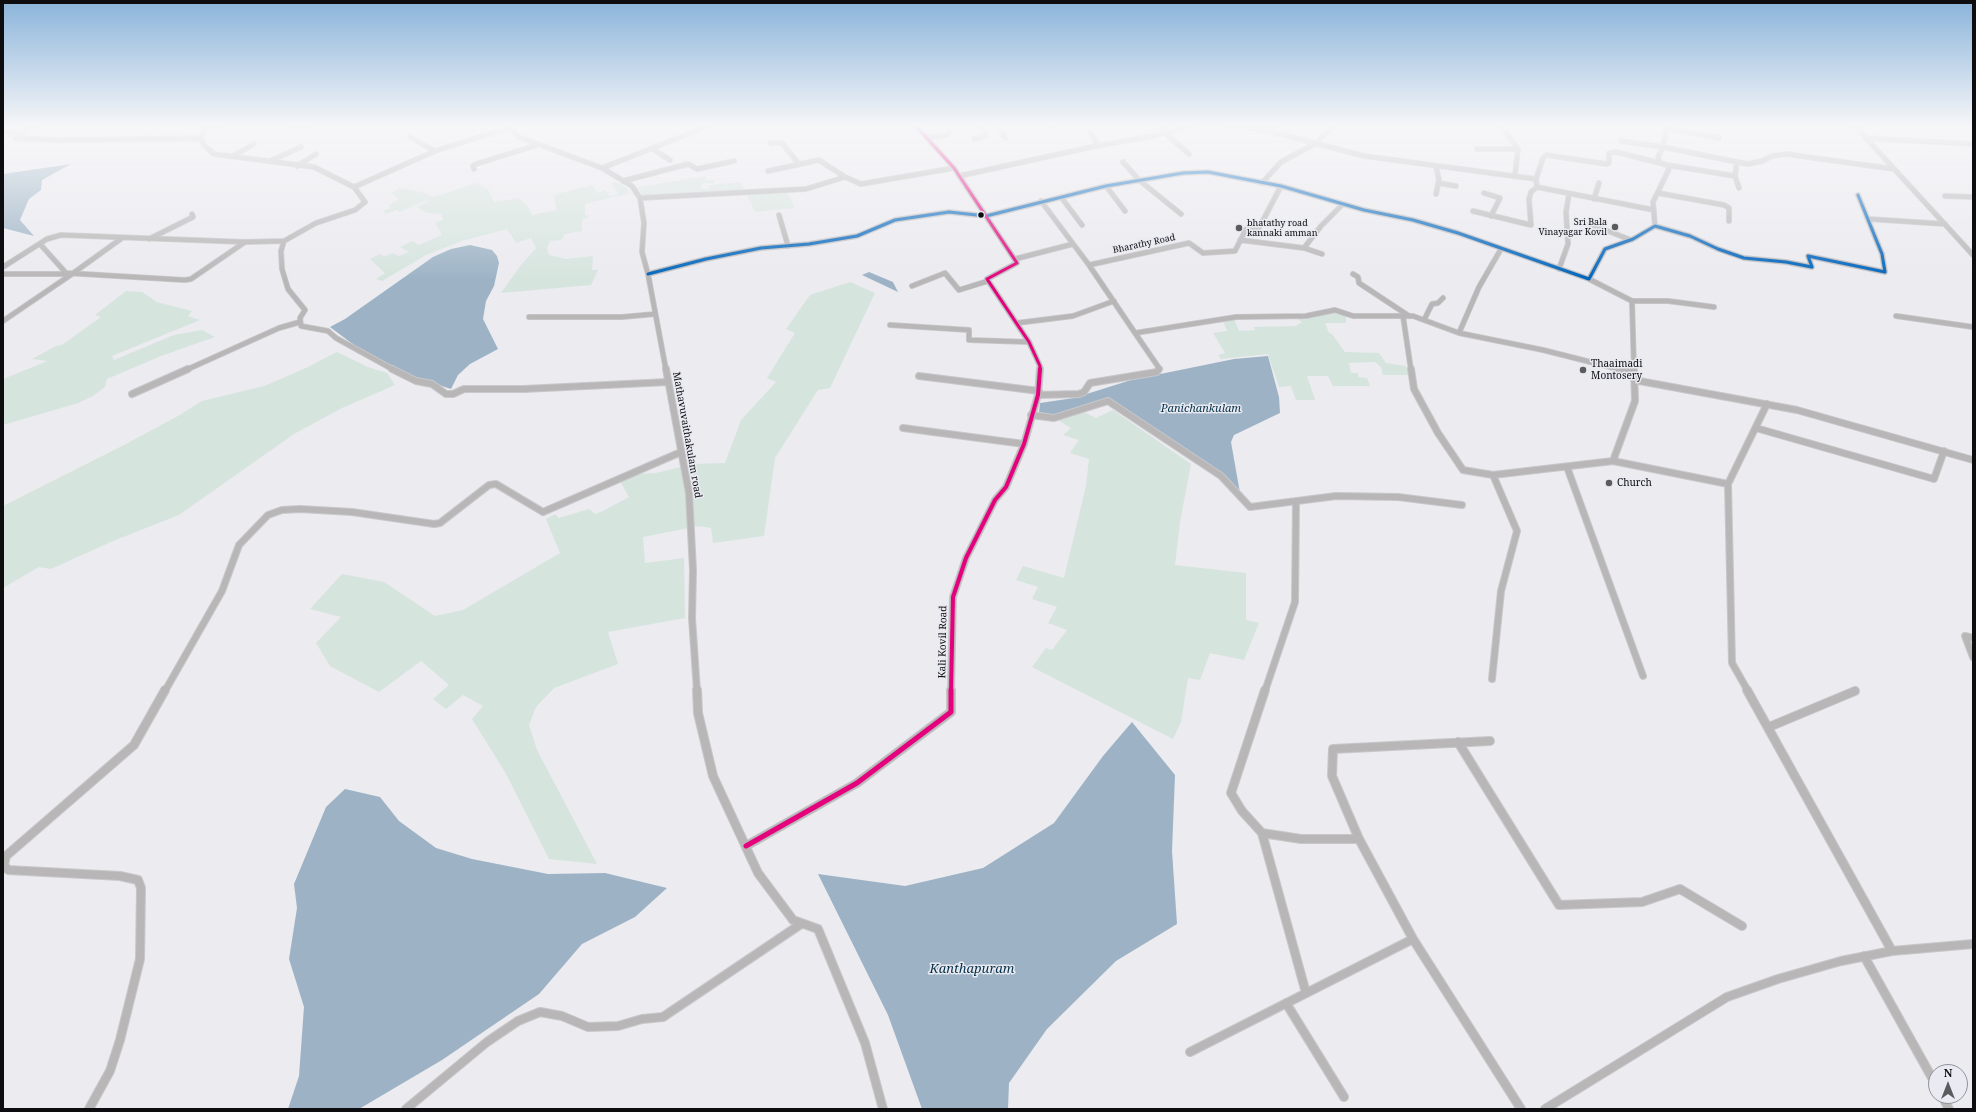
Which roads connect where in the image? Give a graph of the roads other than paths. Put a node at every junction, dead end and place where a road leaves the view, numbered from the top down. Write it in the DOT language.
graph roads {
  1 [pos="1735,176"];
  2 [pos="334,177"];
  3 [pos="377,177"];
  4 [pos="616,177"];
  5 [pos="639,177"];
  6 [pos="845,177"];
  7 [pos="902,177"];
  8 [pos="960,177"];
  9 [pos="1136,177"];
  10 [pos="1159,177"];
  11 [pos="1238,177"];
  12 [pos="1268,177"];
  13 [pos="1437,177"];
  14 [pos="1522,177"];
  15 [pos="1665,177"];
  16 [pos="1901,177"];
  17 [pos="1536,179"];
  18 [pos="1139,180"];
  19 [pos="623,181"];
  20 [pos="1262,183"];
  21 [pos="1438,183"];
  22 [pos="1599,183"];
  23 [pos="1106,186"];
  24 [pos="1281,186"];
  25 [pos="1456,186"];
  26 [pos="354,187"];
  27 [pos="1537,187"];
  28 [pos="1739,188"];
  29 [pos="1484,193"];
  30 [pos="1658,193"];
  31 [pos="1436,194"];
  32 [pos="1569,194"];
  33 [pos="1858,195"];
  34 [pos="1945,196"];
  35 [pos="1061,197"];
  36 [pos="1973,197"];
  37 [pos="640,198"];
  38 [pos="1594,199"];
  39 [pos="1041,201"];
  40 [pos="1343,204"];
  41 [pos="1654,210"];
  42 [pos="1125,211"];
  43 [pos="1473,211"];
  44 [pos="192,214"];
  45 [pos="1181,214"];
  46 [pos="779,215"];
  47 [pos="986,216"];
  48 [pos="1491,216"];
  49 [pos="1869,219"];
  50 [pos="1728,221"];
  51 [pos="1590,224"];
  52 [pos="1945,224"];
  53 [pos="1082,225"];
  54 [pos="1655,226"];
  55 [pos="122,238"];
  56 [pos="148,239"];
  57 [pos="1240,240"];
  58 [pos="1631,240"];
  59 [pos="284,241"];
  60 [pos="245,242"];
  61 [pos="40,244"];
  62 [pos="1073,244"];
  63 [pos="1964,245"];
  64 [pos="788,246"];
  65 [pos="1973,246"];
  66 [pos="1304,248"];
  67 [pos="1501,249"];
  68 [pos="1322,254"];
  69 [pos="1973,255"];
  70 [pos="1015,259"];
  71 [pos="1089,265"];
  72 [pos="3,267"];
  73 [pos="1559,269"];
  74 [pos="3,274"];
  75 [pos="72,274"];
  76 [pos="648,274"];
  77 [pos="1353,274"];
  78 [pos="1589,278"];
  79 [pos="988,281"];
  80 [pos="912,286"];
  81 [pos="1443,298"];
  82 [pos="1114,301"];
  83 [pos="1632,301"];
  84 [pos="1714,307"];
  85 [pos="655,314"];
  86 [pos="1403,316"];
  87 [pos="1410,316"];
  88 [pos="1896,316"];
  89 [pos="529,317"];
  90 [pos="1424,320"];
  91 [pos="3,321"];
  92 [pos="300,322"];
  93 [pos="1017,323"];
  94 [pos="890,325"];
  95 [pos="1973,327"];
  96 [pos="1459,332"];
  97 [pos="1134,333"];
  98 [pos="1028,342"];
  99 [pos="1634,373"];
  100 [pos="919,376"];
  101 [pos="1634,380"];
  102 [pos="668,382"];
  103 [pos="1038,393"];
  104 [pos="132,394"];
  105 [pos="1767,404"];
  106 [pos="1032,415"];
  107 [pos="903,428"];
  108 [pos="1756,428"];
  109 [pos="1024,444"];
  110 [pos="1944,451"];
  111 [pos="681,452"];
  112 [pos="1973,460"];
  113 [pos="1613,461"];
  114 [pos="1568,467"];
  115 [pos="1493,475"];
  116 [pos="1728,484"];
  117 [pos="1296,501"];
  118 [pos="1462,505"];
  119 [pos="1973,638"];
  120 [pos="1973,657"];
  121 [pos="1643,676"];
  122 [pos="1492,679"];
  123 [pos="1855,691"];
  124 [pos="1769,727"];
  125 [pos="1490,741"];
  126 [pos="1458,742"];
  127 [pos="1262,833"];
  128 [pos="1359,839"];
  129 [pos="746,846"];
  130 [pos="801,924"];
  131 [pos="1742,926"];
  132 [pos="1413,939"];
  133 [pos="1973,944"];
  134 [pos="1892,951"];
  135 [pos="1864,956"];
  136 [pos="1306,993"];
  137 [pos="1286,1003"];
  138 [pos="1190,1052"];
  139 [pos="1928,1072"];
  140 [pos="1344,1097"];
  141 [pos="89,1109"];
  142 [pos="406,1109"];
  143 [pos="883,1109"];
  144 [pos="1521,1109"];
  145 [pos="1545,1109"];
  1 -- 28 [label="street"];
  2 -- 26 [label="street"];
  3 -- 26 [label="street"];
  4 -- 19 [label="street"];
  5 -- 19 [label="street"];
  6 -- 7 [label="street"];
  6 -- 37 [label="street"];
  8 -- 47 [label="street"];
  9 -- 18 [label="street"];
  10 -- 18 [label="street"];
  11 -- 20 [label="street"];
  12 -- 20 [label="street"];
  13 -- 21 [label="street"];
  14 -- 17 [label="street"];
  15 -- 30 [label="street"];
  16 -- 52 [label="street"];
  17 -- 27 [label="street"];
  18 -- 23 [label="street"];
  18 -- 45 [label="street"];
  19 -- 37 [label="street"];
  20 -- 24 [label="street"];
  21 -- 25 [label="street"];
  21 -- 31 [label="street"];
  22 -- 38 [label="street"];
  23 -- 35 [label="street"];
  23 -- 42 [label="street"];
  24 -- 40 [label="street"];
  24 -- 57 [label="street, Bharathy Road"];
  26 -- 59 [label="street"];
  27 -- 32 [label="street"];
  27 -- 48 [label="street"];
  29 -- 48 [label="street"];
  30 -- 41 [label="street"];
  30 -- 50 [label="street"];
  32 -- 38 [label="street"];
  32 -- 73 [label="street"];
  33 -- 49 [label="street"];
  34 -- 36 [label="street"];
  35 -- 39 [label="street"];
  35 -- 53 [label="street"];
  37 -- 76 [label="street, Mathavuvaithakulam road"];
  38 -- 41 [label="street"];
  39 -- 47 [label="street"];
  39 -- 62 [label="street"];
  40 -- 66 [label="street"];
  40 -- 67 [label="street"];
  41 -- 54 [label="street"];
  43 -- 48 [label="street"];
  44 -- 56 [label="street"];
  46 -- 64 [label="street"];
  47 -- 64 [label="street"];
  47 -- 70 [label="street"];
  49 -- 52 [label="street"];
  49 -- 54 [label="street"];
  51 -- 58 [label="street"];
  52 -- 63 [label="street"];
  54 -- 58 [label="street"];
  55 -- 56 [label="street"];
  55 -- 61 [label="street"];
  55 -- 75 [label="street"];
  56 -- 60 [label="street"];
  57 -- 66 [label="street"];
  57 -- 71 [label="street, Bharathy Road"];
  58 -- 78 [label="street"];
  59 -- 60 [label="street"];
  59 -- 92 [label="street"];
  60 -- 75 [label="street"];
  61 -- 72 [label="street"];
  61 -- 75 [label="street"];
  62 -- 70 [label="street"];
  62 -- 71 [label="street"];
  63 -- 65 [label="street"];
  63 -- 69 [label="street"];
  64 -- 76 [label="street"];
  66 -- 68 [label="street"];
  67 -- 73 [label="street"];
  67 -- 96 [label="street"];
  70 -- 79 [label="street"];
  71 -- 82 [label="street"];
  73 -- 78 [label="street"];
  74 -- 75 [label="street"];
  75 -- 91 [label="street"];
  76 -- 85 [label="street, Mathavuvaithakulam road"];
  77 -- 87 [label="street"];
  78 -- 83 [label="street"];
  79 -- 80 [label="street"];
  79 -- 93 [label="street, Kali Kovil Road"];
  81 -- 90 [label="street"];
  82 -- 93 [label="street"];
  82 -- 97 [label="street"];
  83 -- 84 [label="street"];
  83 -- 99 [label="street"];
  85 -- 89 [label="street"];
  85 -- 102 [label="street, Mathavuvaithakulam road"];
  86 -- 87 [label="street"];
  86 -- 97 [label="street"];
  86 -- 115 [label="street"];
  87 -- 90 [label="street"];
  88 -- 95 [label="street"];
  90 -- 96 [label="street"];
  92 -- 102 [label="street"];
  92 -- 104 [label="street"];
  93 -- 98 [label="street, Kali Kovil Road"];
  94 -- 98 [label="street"];
  96 -- 99 [label="street"];
  97 -- 103 [label="street"];
  98 -- 103 [label="street, Kali Kovil Road"];
  99 -- 101 [label="street"];
  100 -- 103 [label="street"];
  101 -- 105 [label="street"];
  101 -- 113 [label="street"];
  102 -- 111 [label="street, Mathavuvaithakulam road"];
  103 -- 106 [label="street, Kali Kovil Road"];
  105 -- 108 [label="street"];
  105 -- 110 [label="street"];
  106 -- 109 [label="street, Kali Kovil Road"];
  106 -- 117 [label="street"];
  107 -- 109 [label="street"];
  108 -- 110 [label="street"];
  108 -- 116 [label="street"];
  109 -- 129 [label="street, Kali Kovil Road"];
  110 -- 112 [label="street"];
  111 -- 129 [label="street, Mathavuvaithakulam road"];
  111 -- 141 [label="street"];
  113 -- 114 [label="street"];
  113 -- 116 [label="street"];
  114 -- 115 [label="street"];
  114 -- 121 [label="street"];
  115 -- 122 [label="street"];
  116 -- 124 [label="street"];
  117 -- 118 [label="street"];
  117 -- 127 [label="street"];
  119 -- 120 [label="street"];
  123 -- 124 [label="street"];
  124 -- 134 [label="street"];
  125 -- 126 [label="street"];
  126 -- 128 [label="street"];
  126 -- 131 [label="street"];
  127 -- 128 [label="street"];
  127 -- 136 [label="street"];
  128 -- 132 [label="street"];
  129 -- 130 [label="street, Mathavuvaithakulam road"];
  130 -- 142 [label="street"];
  130 -- 143 [label="street, Mathavuvaithakulam road"];
  132 -- 136 [label="street"];
  132 -- 144 [label="street"];
  133 -- 134 [label="street"];
  134 -- 135 [label="street"];
  135 -- 139 [label="street"];
  135 -- 145 [label="street"];
  136 -- 137 [label="street"];
  137 -- 138 [label="street"];
  137 -- 140 [label="street"];
}
